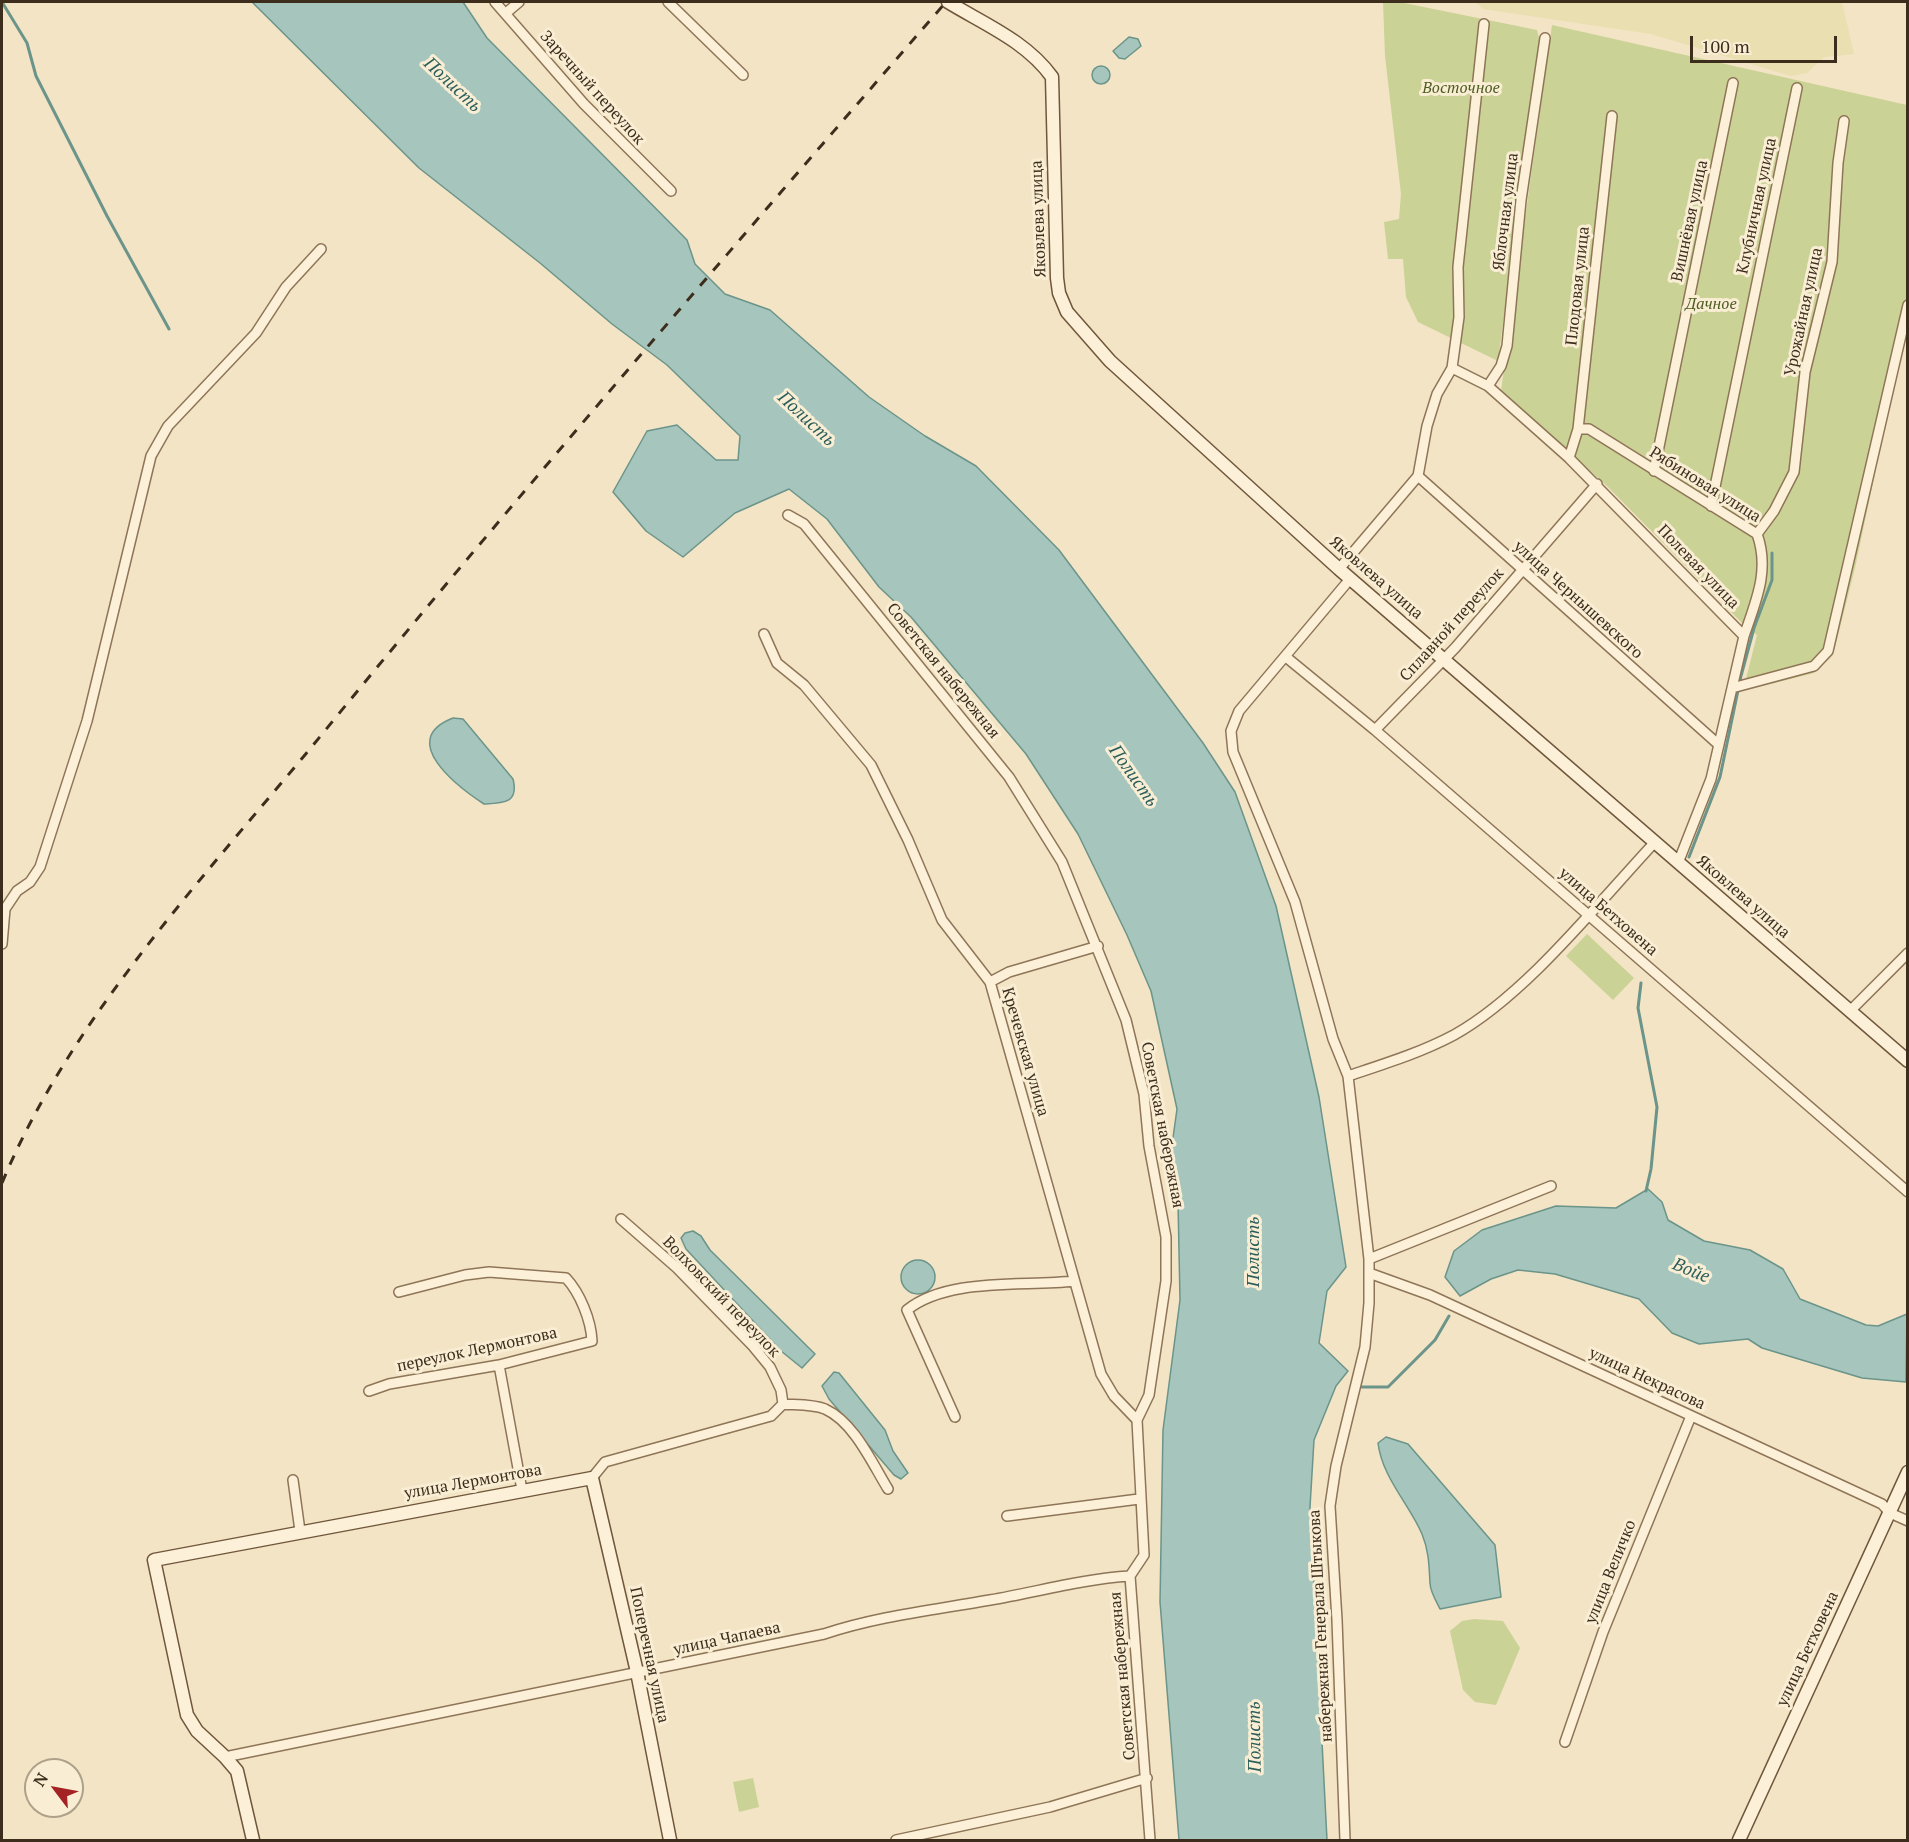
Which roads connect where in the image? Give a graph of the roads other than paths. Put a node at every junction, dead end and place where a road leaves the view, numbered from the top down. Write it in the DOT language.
graph roads {
  1 [pos="495,2"];
  2 [pos="519,2"];
  3 [pos="668,2"];
  4 [pos="948,2"];
  5 [pos="506,13"];
  6 [pos="1484,24"];
  7 [pos="1545,38"];
  8 [pos="743,75"];
  9 [pos="1733,83"];
  10 [pos="1797,88"];
  11 [pos="1612,116"];
  12 [pos="1844,122"];
  13 [pos="671,191"];
  14 [pos="321,249"];
  15 [pos="1908,304"];
  16 [pos="1452,368"];
  17 [pos="1488,386"];
  18 [pos="1578,429"];
  19 [pos="1569,458"];
  20 [pos="1654,471"];
  21 [pos="1418,476"];
  22 [pos="1597,484"];
  23 [pos="1711,506"];
  24 [pos="788,515"];
  25 [pos="1757,534"];
  26 [pos="1339,569"];
  27 [pos="1522,570"];
  28 [pos="1350,579"];
  29 [pos="764,634"];
  30 [pos="1744,636"];
  31 [pos="1286,657"];
  32 [pos="1444,658"];
  33 [pos="1732,688"];
  34 [pos="1375,730"];
  35 [pos="1719,745"];
  36 [pos="1655,842"];
  37 [pos="1678,862"];
  38 [pos="1587,916"];
  39 [pos="2,944"];
  40 [pos="1098,946"];
  41 [pos="1908,953"];
  42 [pos="990,982"];
  43 [pos="1850,1011"];
  44 [pos="1908,1061"];
  45 [pos="1348,1076"];
  46 [pos="1551,1186"];
  47 [pos="1908,1192"];
  48 [pos="621,1218"];
  49 [pos="1369,1259"];
  50 [pos="1369,1273"];
  51 [pos="1074,1281"];
  52 [pos="399,1292"];
  53 [pos="499,1365"];
  54 [pos="369,1391"];
  55 [pos="783,1404"];
  56 [pos="1691,1416"];
  57 [pos="956,1417"];
  58 [pos="1137,1420"];
  59 [pos="1908,1472"];
  60 [pos="592,1478"];
  61 [pos="293,1480"];
  62 [pos="888,1489"];
  63 [pos="522,1490"];
  64 [pos="1139,1499"];
  65 [pos="1890,1512"];
  66 [pos="1007,1516"];
  67 [pos="1908,1521"];
  68 [pos="300,1531"];
  69 [pos="1130,1576"];
  70 [pos="637,1672"];
  71 [pos="1565,1742"];
  72 [pos="225,1756"];
  73 [pos="1147,1778"];
  74 [pos="253,1840"];
  75 [pos="670,1840"];
  76 [pos="896,1840"];
  77 [pos="1150,1840"];
  78 [pos="1345,1840"];
  79 [pos="1739,1840"];
  1 -- 5 [label="street, Заречный переулок"];
  2 -- 5 [label="street"];
  3 -- 8 [label="street"];
  4 -- 26 [label="street, Яковлева улица"];
  5 -- 13 [label="street, Заречный переулок"];
  6 -- 16 [label="street"];
  7 -- 17 [label="street, Яблочная улица"];
  9 -- 20 [label="street, Вишнёвая улица"];
  10 -- 23 [label="street, Клубничная улица"];
  11 -- 18 [label="street, Плодовая улица"];
  12 -- 25 [label="street, Урожайная улица"];
  14 -- 39 [label="street"];
  15 -- 33 [label="street"];
  16 -- 17 [label="street, Полевая улица"];
  16 -- 21 [label="street"];
  17 -- 19 [label="street, Полевая улица"];
  18 -- 19 [label="street, Плодовая улица"];
  18 -- 20 [label="street, Рябиновая улица"];
  19 -- 22 [label="street, Полевая улица"];
  20 -- 23 [label="street, Рябиновая улица"];
  21 -- 26 [label="street"];
  21 -- 27 [label="street, улица Чернышевского"];
  22 -- 27 [label="street, Сплавной переулок"];
  22 -- 30 [label="street, Полевая улица"];
  23 -- 25 [label="street, Рябиновая улица"];
  24 -- 40 [label="street, Советская набережная"];
  25 -- 30 [label="street, Рябиновая улица"];
  26 -- 28 [label="street, Яковлева улица"];
  27 -- 32 [label="street, Сплавной переулок"];
  27 -- 35 [label="street, улица Чернышевского"];
  28 -- 31 [label="street, набережная Генерала Штыкова"];
  28 -- 32 [label="street, Яковлева улица"];
  29 -- 42 [label="street, Кречевская улица"];
  30 -- 33 [label="street"];
  31 -- 34 [label="street, улица Бетховена"];
  31 -- 45 [label="street, набережная Генерала Штыкова"];
  32 -- 34 [label="street, Сплавной переулок"];
  32 -- 36 [label="street, Яковлева улица"];
  33 -- 35 [label="street"];
  34 -- 38 [label="street, улица Бетховена"];
  35 -- 37 [label="street"];
  36 -- 37 [label="street, Яковлева улица"];
  36 -- 38 [label="street"];
  37 -- 43 [label="street, Яковлева улица"];
  38 -- 45 [label="street"];
  38 -- 47 [label="street, улица Бетховена"];
  40 -- 42 [label="street"];
  40 -- 58 [label="street, Советская набережная"];
  41 -- 43 [label="street"];
  42 -- 51 [label="street, Кречевская улица"];
  43 -- 44 [label="street, Яковлева улица"];
  45 -- 49 [label="street, набережная Генерала Штыкова"];
  46 -- 49 [label="street"];
  48 -- 55 [label="street, Волховский переулок"];
  49 -- 50 [label="street, набережная Генерала Штыкова"];
  50 -- 56 [label="street, улица Некрасова"];
  50 -- 78 [label="street, набережная Генерала Штыкова"];
  51 -- 57 [label="street"];
  51 -- 58 [label="street, Кречевская улица"];
  52 -- 53 [label="street, переулок Лермонтова"];
  53 -- 54 [label="street, переулок Лермонтова"];
  53 -- 63 [label="street"];
  55 -- 60 [label="street"];
  55 -- 62 [label="street"];
  56 -- 65 [label="street, улица Некрасова"];
  56 -- 71 [label="street, улица Величко"];
  58 -- 64 [label="street, Советская набережная"];
  59 -- 65 [label="street, улица Бетховена"];
  60 -- 63 [label="street, улица Лермонтова"];
  60 -- 70 [label="street, Поперечная улица"];
  61 -- 68 [label="street"];
  63 -- 68 [label="street, улица Лермонтова"];
  64 -- 66 [label="street"];
  64 -- 69 [label="street, Советская набережная"];
  65 -- 67 [label="street, улица Некрасова"];
  65 -- 79 [label="street, улица Бетховена"];
  68 -- 72 [label="street, улица Лермонтова"];
  69 -- 70 [label="street, улица Чапаева"];
  69 -- 73 [label="street, Советская набережная"];
  70 -- 72 [label="street, улица Чапаева"];
  70 -- 75 [label="street, Поперечная улица"];
  72 -- 74 [label="street"];
  73 -- 76 [label="street"];
  73 -- 77 [label="street, Советская набережная"];
}
